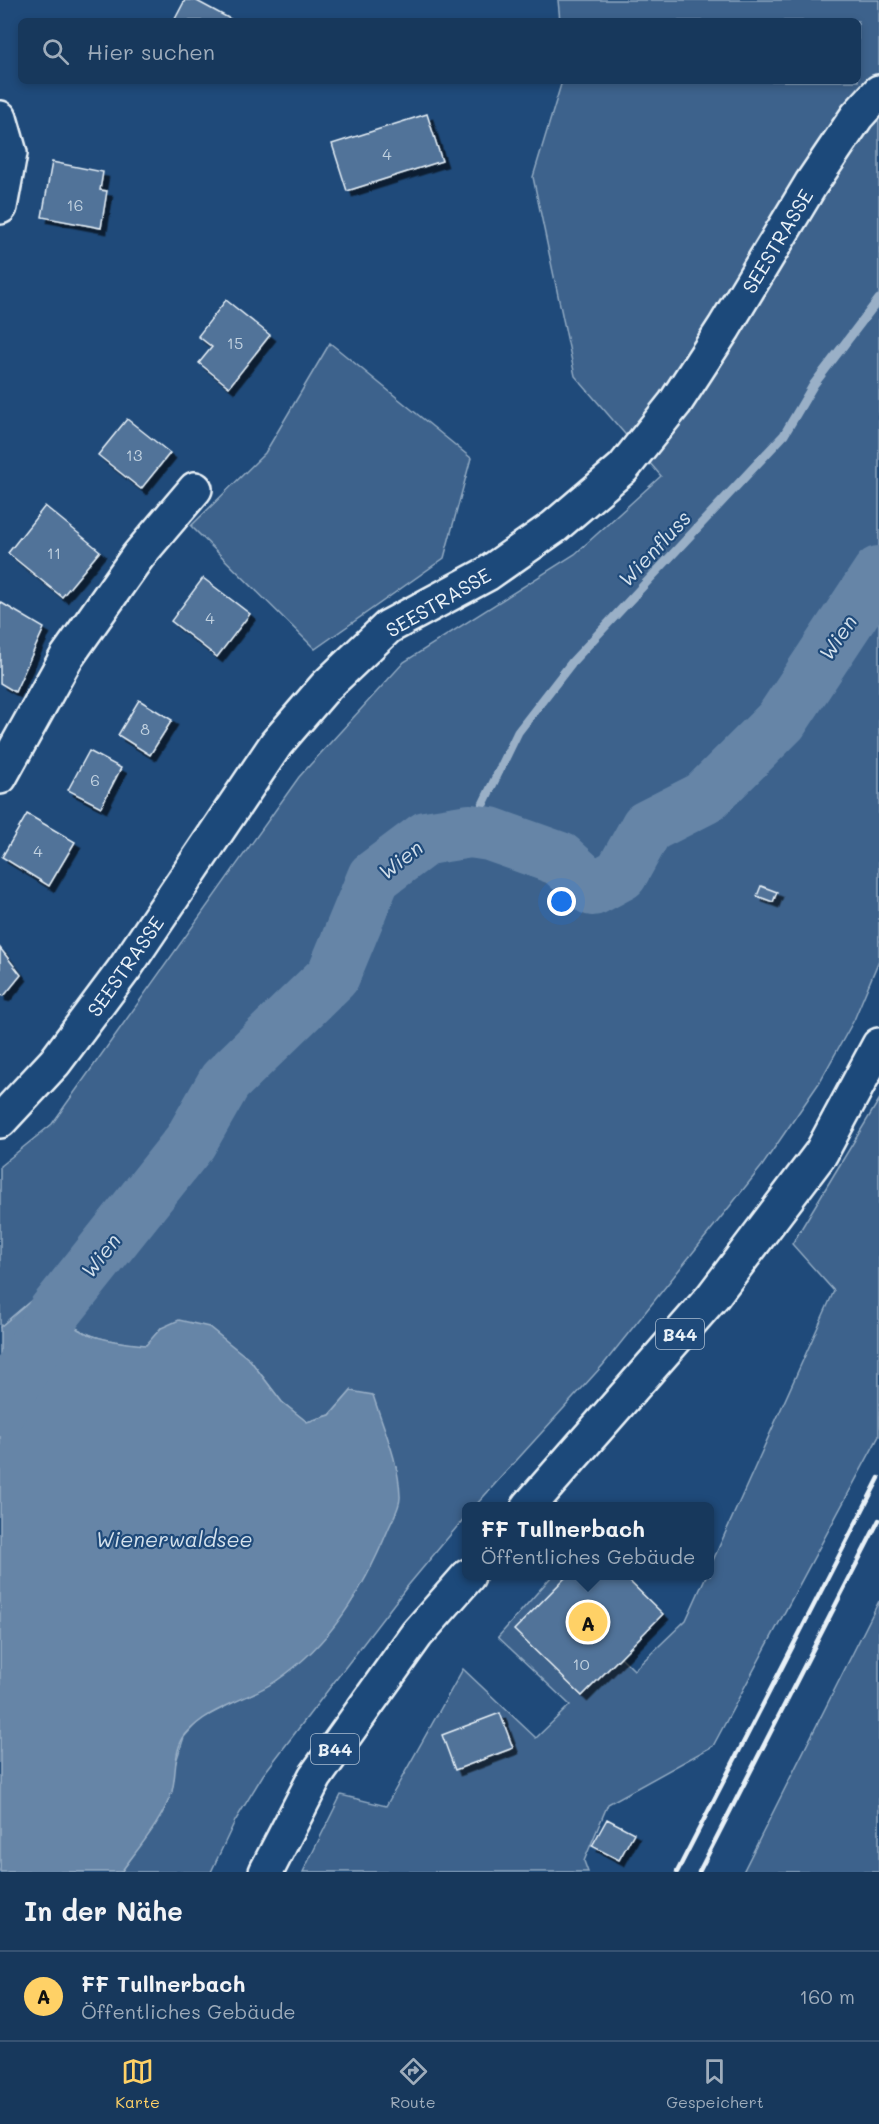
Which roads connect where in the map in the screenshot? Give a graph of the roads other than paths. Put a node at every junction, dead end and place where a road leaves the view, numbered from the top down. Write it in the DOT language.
graph roads {
  1 [pos="879,92"];
  2 [pos="0,117"];
  3 [pos="0,207"];
  4 [pos="195,489"];
  5 [pos="0,777"];
  6 [pos="879,1045"];
  7 [pos="0,1121"];
  8 [pos="533,1502"];
  9 [pos="464,1580"];
  10 [pos="266,1872"];
  1 -- 7 [label="street, SEESTRASSE"];
  2 -- 3 [label="street"];
  4 -- 5 [label="street"];
  6 -- 8 [label="street, B44"];
  9 -- 10 [label="street, B44"];
}
